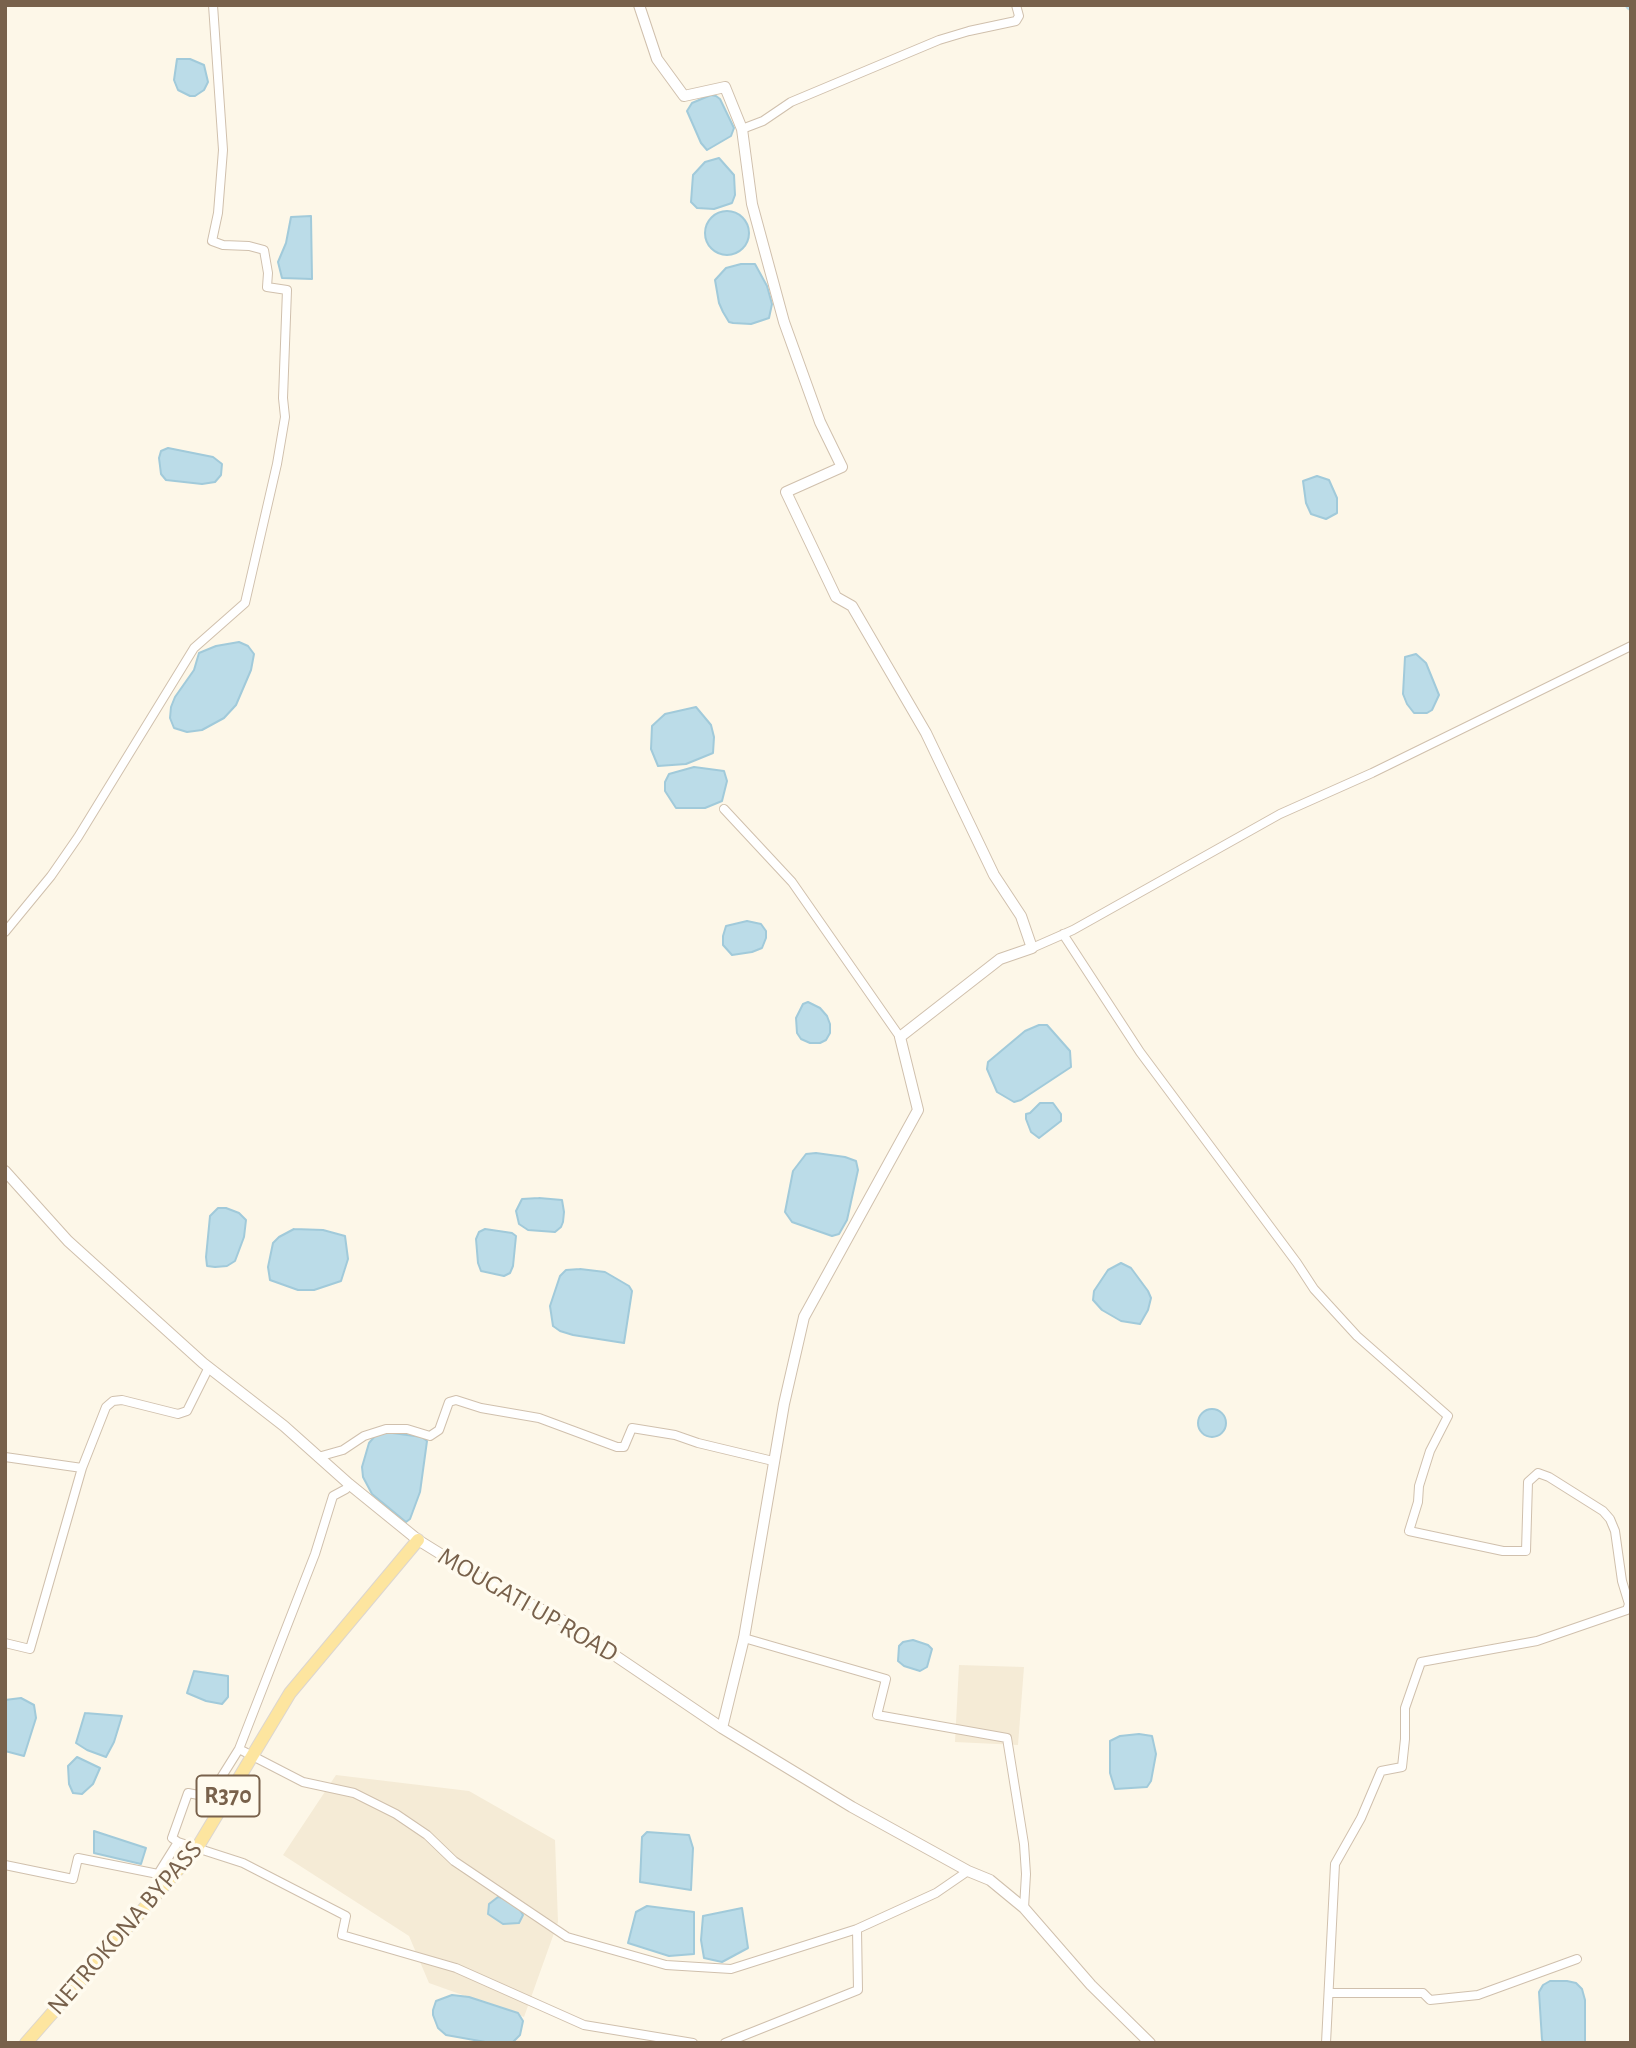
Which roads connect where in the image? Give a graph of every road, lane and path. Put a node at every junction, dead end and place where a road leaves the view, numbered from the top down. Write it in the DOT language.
graph roads {
  1 [pos="213,5"];
  2 [pos="639,5"];
  3 [pos="1016,5"];
  4 [pos="742,129"];
  5 [pos="1631,646"];
  6 [pos="724,809"];
  7 [pos="5,932"];
  8 [pos="1063,934"];
  9 [pos="1032,948"];
  10 [pos="900,1037"];
  11 [pos="5,1171"];
  12 [pos="209,1367"];
  13 [pos="5,1457"];
  14 [pos="318,1457"];
  15 [pos="773,1461"];
  16 [pos="82,1468"];
  17 [pos="349,1484"];
  18 [pos="418,1540"];
  19 [pos="744,1638"];
  20 [pos="5,1643"];
  21 [pos="722,1728"];
  22 [pos="240,1749"];
  23 [pos="252,1756"];
  24 [pos="178,1842"];
  25 [pos="197,1848"];
  26 [pos="5,1865"];
  27 [pos="968,1871"];
  28 [pos="1024,1908"];
  29 [pos="857,1929"];
  30 [pos="1577,1959"];
  31 [pos="1329,1993"];
  32 [pos="26,2043"];
  33 [pos="693,2043"];
  34 [pos="725,2043"];
  35 [pos="1150,2043"];
  36 [pos="1326,2043"];
  1 -- 7 [label="street"];
  2 -- 4 [label="street"];
  3 -- 4 [label="street"];
  4 -- 9 [label="street"];
  5 -- 8 [label="street"];
  6 -- 10 [label="street"];
  8 -- 9 [label="street"];
  8 -- 31 [label="street"];
  9 -- 10 [label="street"];
  10 -- 15 [label="street"];
  11 -- 12 [label="street, MOUGATI UP ROAD"];
  12 -- 14 [label="street, MOUGATI UP ROAD"];
  12 -- 16 [label="street"];
  13 -- 16 [label="street"];
  14 -- 15 [label="street"];
  14 -- 17 [label="street, MOUGATI UP ROAD"];
  15 -- 19 [label="street"];
  16 -- 20 [label="street"];
  17 -- 18 [label="street, MOUGATI UP ROAD"];
  17 -- 22 [label="street"];
  18 -- 21 [label="street, MOUGATI UP ROAD"];
  18 -- 23 [label="main road, NETROKONA BYPASS / R370"];
  19 -- 21 [label="street"];
  19 -- 28 [label="street"];
  21 -- 27 [label="street, MOUGATI UP ROAD"];
  22 -- 23 [label="street"];
  22 -- 24 [label="street"];
  23 -- 25 [label="main road, NETROKONA BYPASS / R370"];
  23 -- 29 [label="street"];
  24 -- 25 [label="street"];
  24 -- 26 [label="street"];
  25 -- 32 [label="main road, NETROKONA BYPASS / R370"];
  25 -- 33 [label="street"];
  27 -- 28 [label="street, MOUGATI UP ROAD"];
  27 -- 29 [label="street"];
  28 -- 35 [label="street, MOUGATI UP ROAD"];
  29 -- 34 [label="street"];
  30 -- 31 [label="street"];
  31 -- 36 [label="street"];
}
